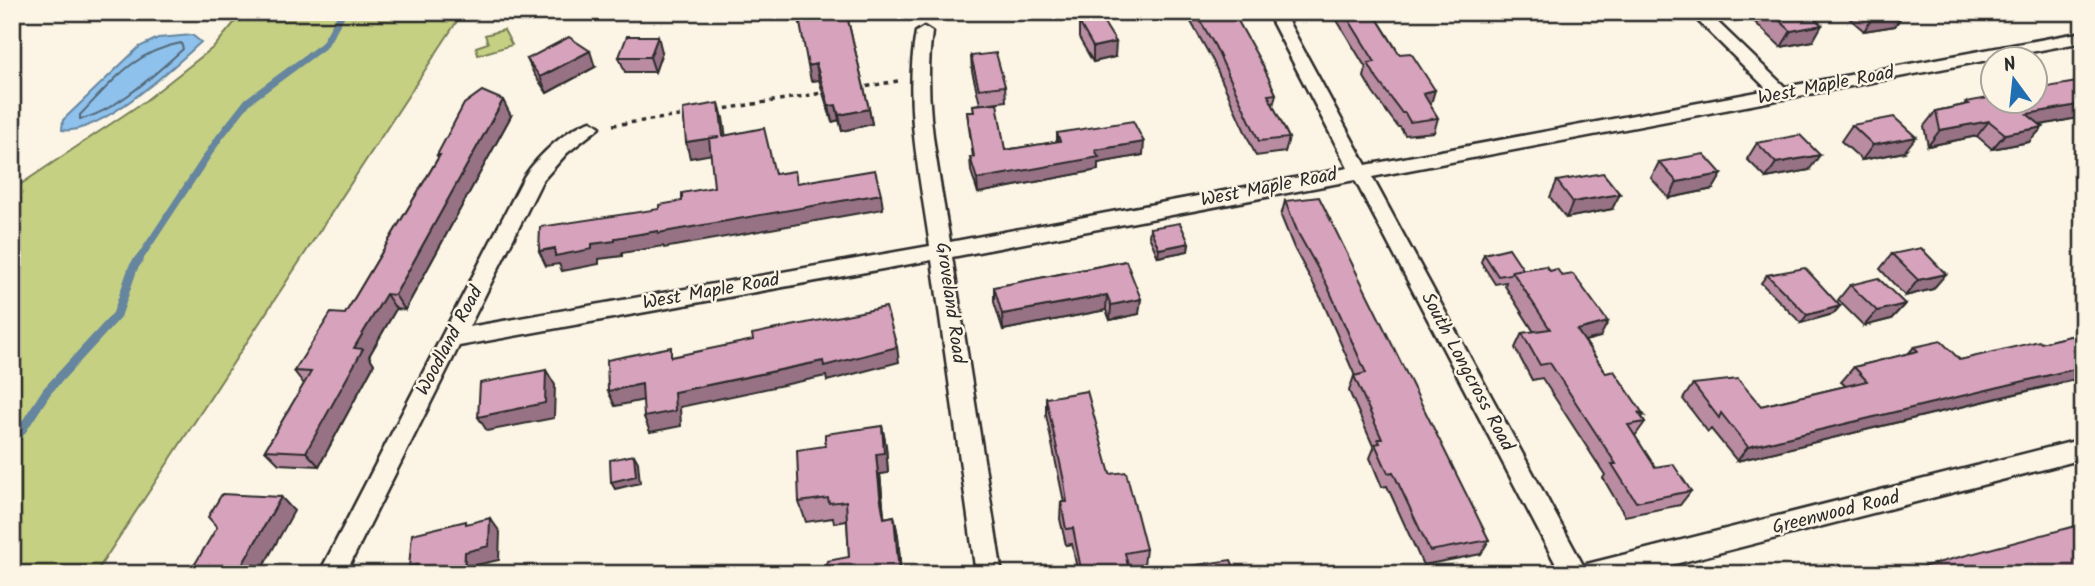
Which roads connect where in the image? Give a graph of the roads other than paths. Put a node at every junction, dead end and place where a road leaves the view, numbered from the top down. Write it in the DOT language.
graph roads {
  1 [pos="1275,12"];
  2 [pos="1696,12"];
  3 [pos="924,32"];
  4 [pos="2083,37"];
  5 [pos="1782,94"];
  6 [pos="591,128"];
  7 [pos="1360,171"];
  8 [pos="942,251"];
  9 [pos="454,338"];
  10 [pos="2083,449"];
  11 [pos="332,574"];
  12 [pos="989,574"];
  13 [pos="1574,574"];
  14 [pos="1589,574"];
  1 -- 7 [label="street, South Longcross Road"];
  2 -- 5 [label="street"];
  3 -- 8 [label="street, Groveland Road"];
  4 -- 5 [label="street, West Maple Road"];
  5 -- 7 [label="street, West Maple Road"];
  6 -- 9 [label="street, Woodland Road"];
  7 -- 8 [label="street, West Maple Road"];
  7 -- 13 [label="street, South Longcross Road"];
  8 -- 9 [label="street, West Maple Road"];
  8 -- 12 [label="street, Groveland Road"];
  9 -- 11 [label="street, Woodland Road"];
  10 -- 14 [label="street, Greenwood Road"];
}
